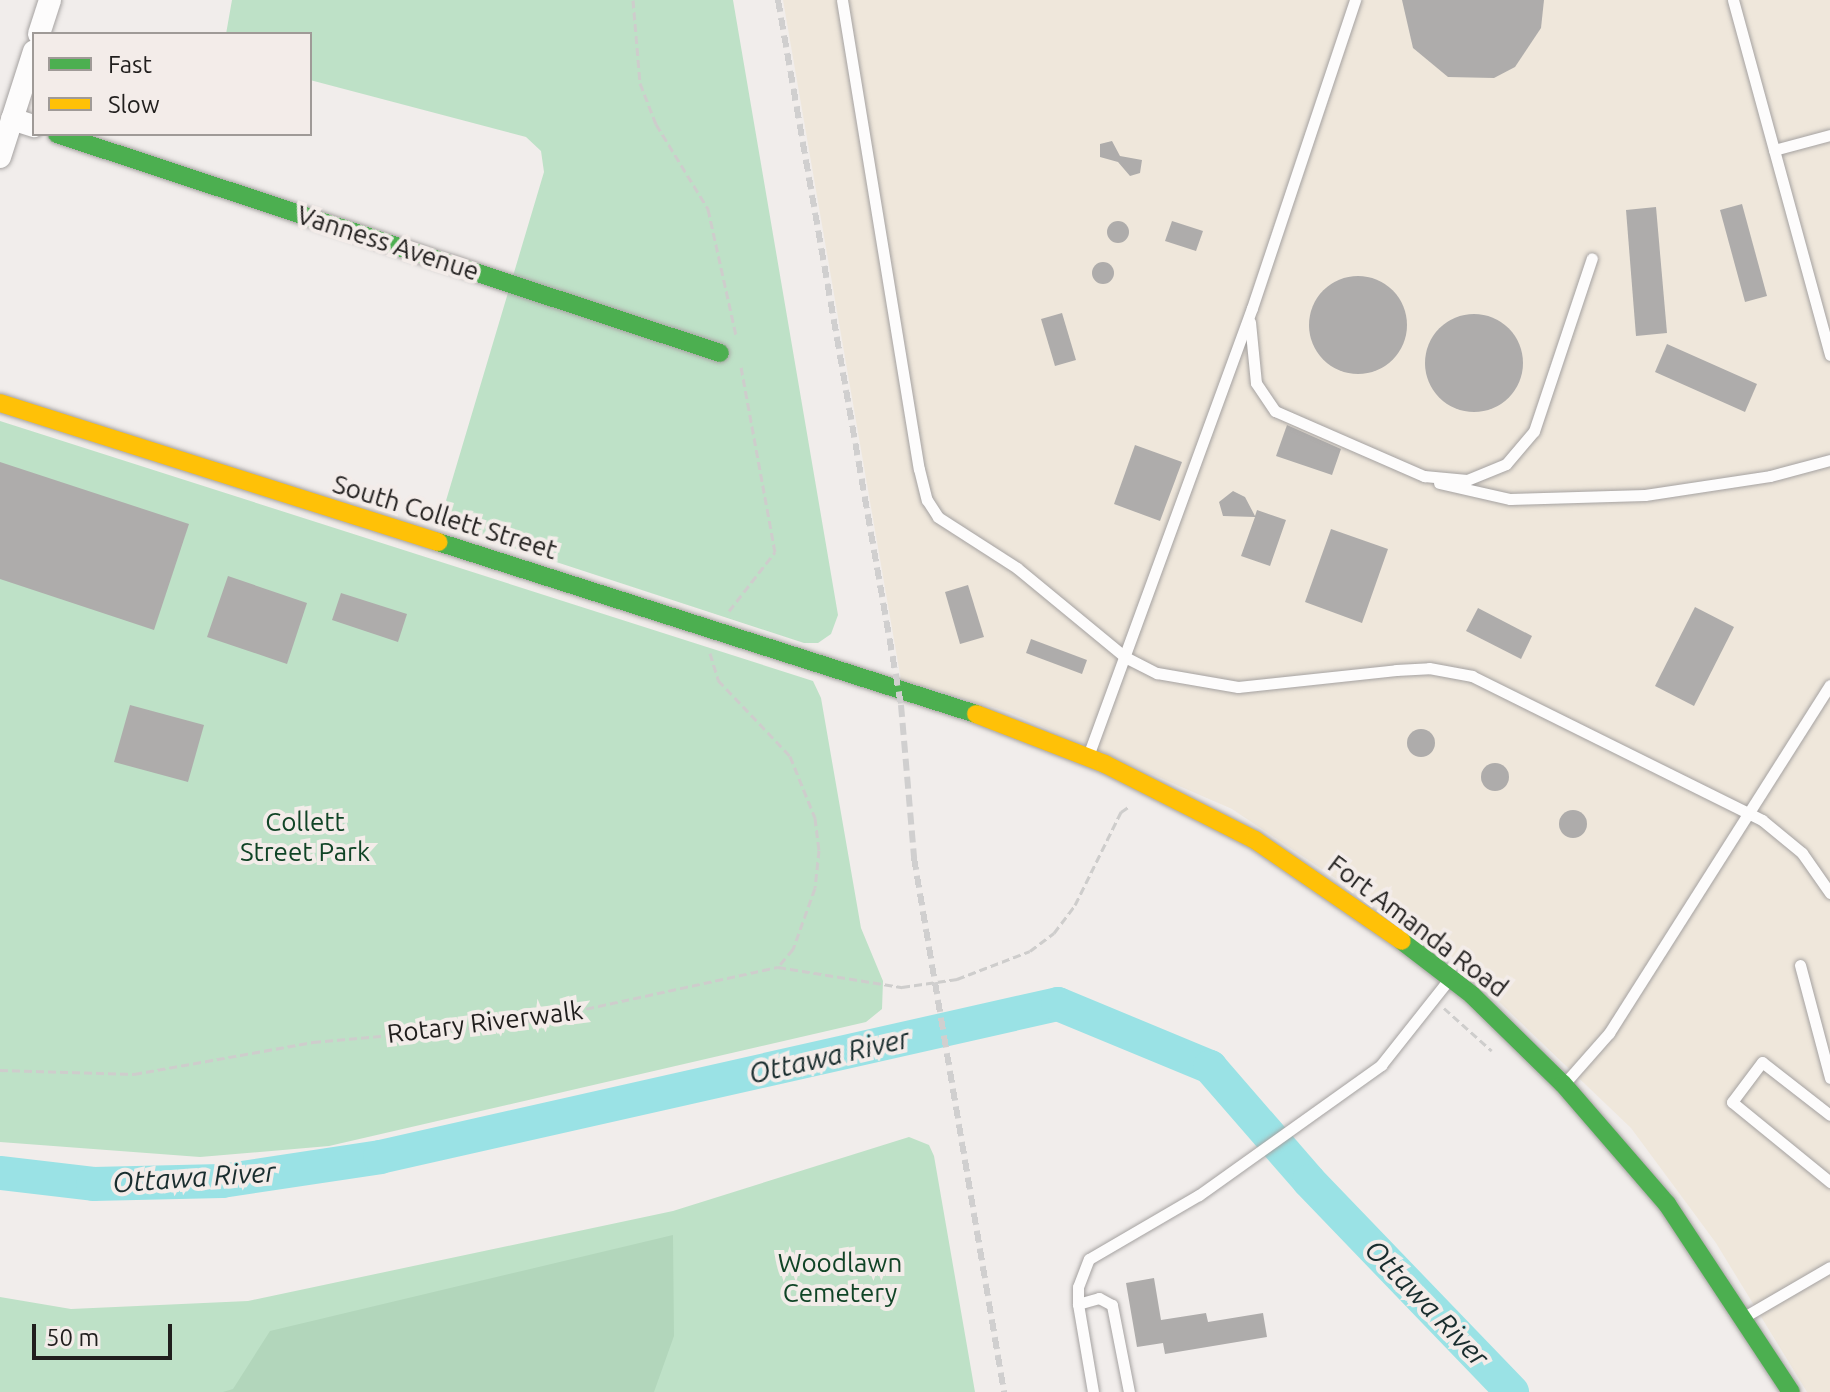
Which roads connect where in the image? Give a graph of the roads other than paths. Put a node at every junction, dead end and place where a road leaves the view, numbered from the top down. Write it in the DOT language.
graph roads {
  1 [pos="50,0"];
  2 [pos="842,0"];
  3 [pos="1355,0"];
  4 [pos="1733,0"];
  5 [pos="40,32"];
  6 [pos="32,57"];
  7 [pos="12,119"];
  8 [pos="32,125"];
  9 [pos="1830,135"];
  10 [pos="63,136"];
  11 [pos="1774,150"];
  12 [pos="0,157"];
  13 [pos="1592,258"];
  14 [pos="1252,308"];
  15 [pos="1829,347"];
  16 [pos="729,351"];
  17 [pos="0,403"];
  18 [pos="1830,460"];
  19 [pos="1424,476"];
  20 [pos="1125,657"];
  21 [pos="873,684"];
  22 [pos="1830,685"];
  23 [pos="1087,757"];
  24 [pos="1752,815"];
  25 [pos="1830,893"];
  26 [pos="1800,965"];
  27 [pos="1450,978"];
  28 [pos="1830,1078"];
  29 [pos="1563,1084"];
  30 [pos="1830,1115"];
  31 [pos="1830,1182"];
  32 [pos="1830,1267"];
  33 [pos="1078,1304"];
  34 [pos="1744,1317"];
  35 [pos="1093,1392"];
  36 [pos="1129,1392"];
  37 [pos="1791,1392"];
  1 -- 5 [label="street"];
  2 -- 20 [label="lane"];
  3 -- 14 [label="lane"];
  4 -- 11 [label="lane"];
  6 -- 7 [label="street"];
  7 -- 8 [label="street"];
  7 -- 12 [label="street"];
  9 -- 11 [label="lane"];
  10 -- 16 [label="street, Vanness Avenue"];
  11 -- 15 [label="lane"];
  13 -- 19 [label="lane"];
  14 -- 19 [label="lane"];
  14 -- 20 [label="lane"];
  17 -- 21 [label="street, South Collett Street"];
  18 -- 19 [label="lane"];
  20 -- 23 [label="lane"];
  20 -- 24 [label="lane"];
  21 -- 23 [label="street, Fort Amanda Road"];
  22 -- 24 [label="lane"];
  23 -- 27 [label="street, Fort Amanda Road"];
  24 -- 25 [label="lane"];
  24 -- 29 [label="lane"];
  26 -- 28 [label="lane"];
  27 -- 29 [label="street, Fort Amanda Road"];
  27 -- 33 [label="lane"];
  29 -- 34 [label="street, Fort Amanda Road"];
  30 -- 31 [label="lane"];
  32 -- 34 [label="lane"];
  33 -- 35 [label="lane"];
  33 -- 36 [label="lane"];
  34 -- 37 [label="street, Fort Amanda Road"];
}
